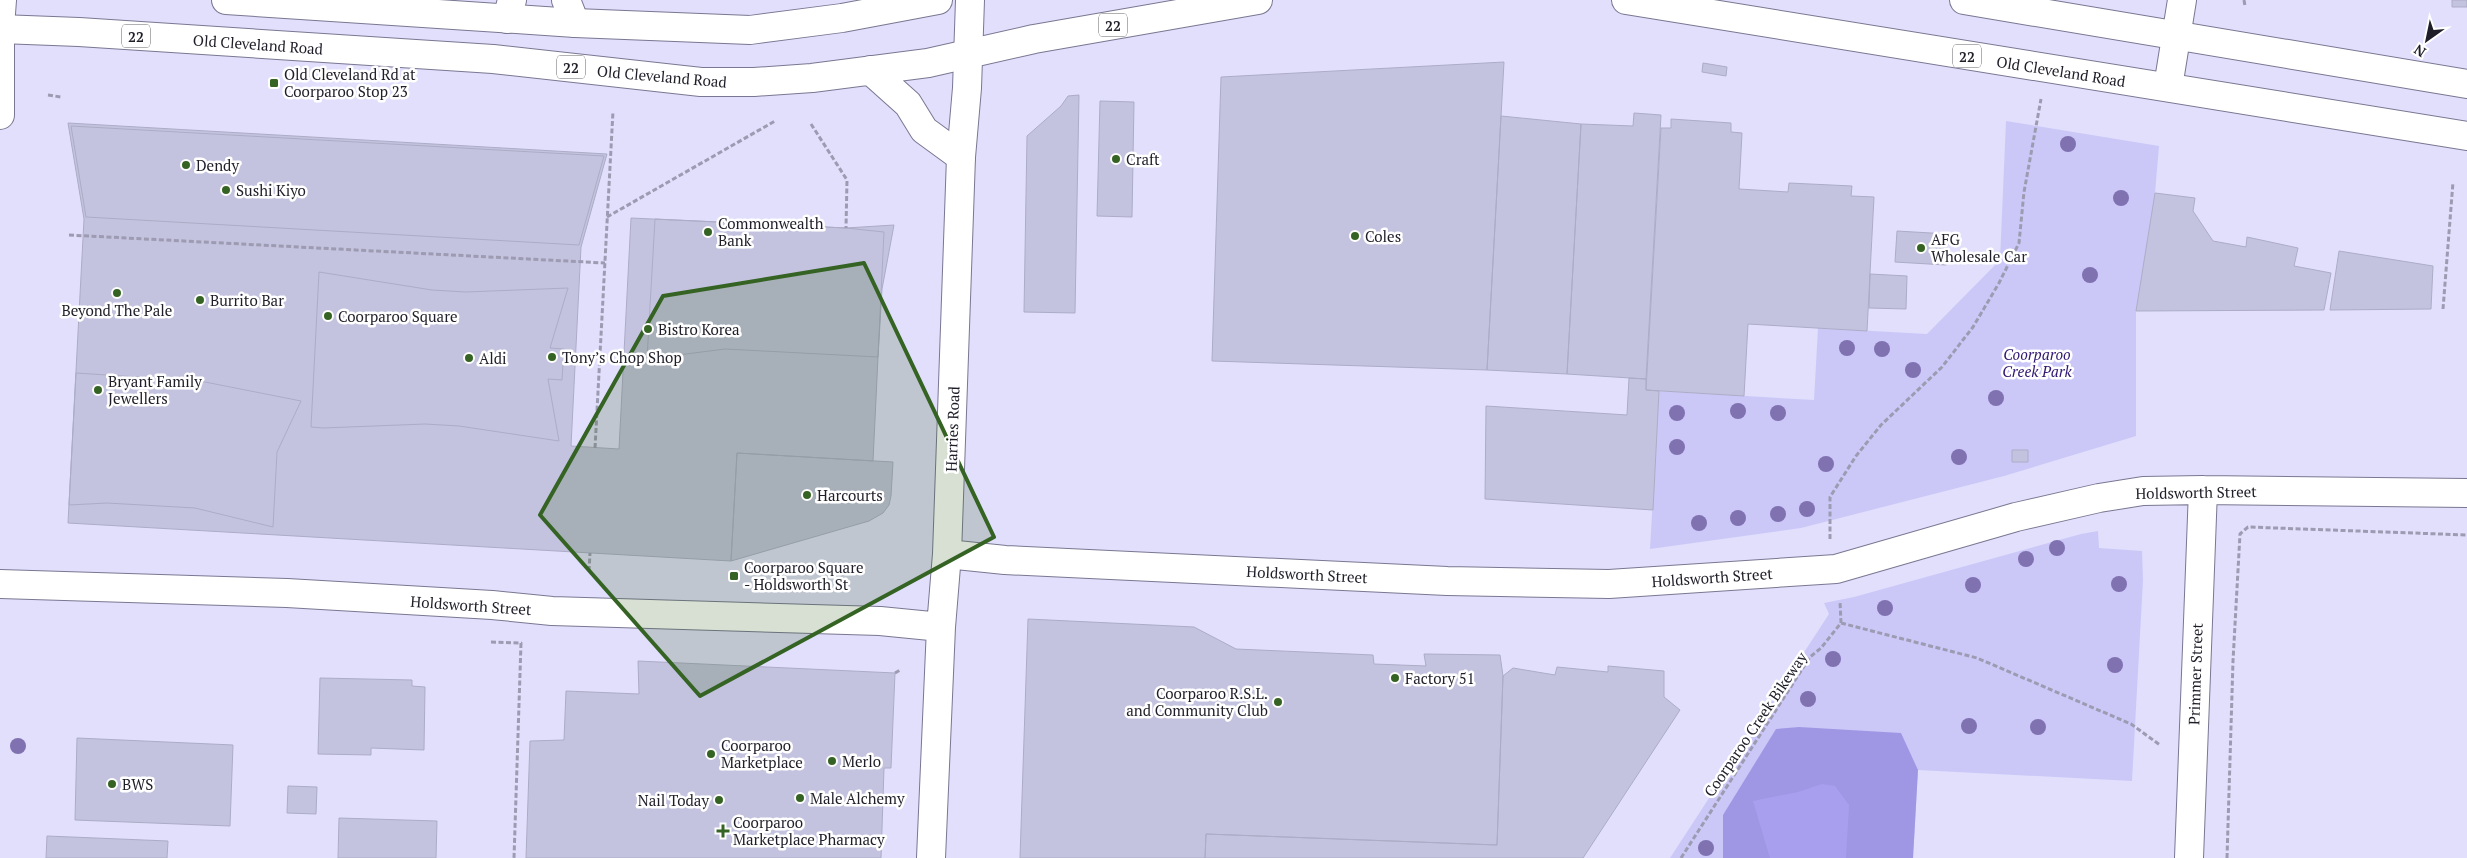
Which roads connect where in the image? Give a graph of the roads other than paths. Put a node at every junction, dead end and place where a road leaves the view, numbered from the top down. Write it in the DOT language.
graph roads {
  1 [pos="2,0"];
  2 [pos="226,0"];
  3 [pos="938,0"];
  4 [pos="970,0"];
  5 [pos="1258,0"];
  6 [pos="1626,0"];
  7 [pos="1964,0"];
  8 [pos="2182,0"];
  9 [pos="2077,8"];
  10 [pos="510,9"];
  11 [pos="570,12"];
  12 [pos="0,28"];
  13 [pos="2177,35"];
  14 [pos="0,36"];
  15 [pos="968,54"];
  16 [pos="870,70"];
  17 [pos="2467,84"];
  18 [pos="2168,87"];
  19 [pos="0,115"];
  20 [pos="2467,136"];
  21 [pos="961,157"];
  22 [pos="2203,490"];
  23 [pos="2467,492"];
  24 [pos="947,554"];
  25 [pos="0,584"];
  26 [pos="941,627"];
  27 [pos="931,858"];
  28 [pos="2189,858"];
  1 -- 12 [label="main road"];
  2 -- 10 [label="main road"];
  3 -- 11 [label="main road"];
  4 -- 15 [label="main road, Harries Road"];
  5 -- 15 [label="main road, Old Cleveland Road / 22"];
  6 -- 18 [label="main road, Old Cleveland Road / 22"];
  7 -- 9 [label="main road"];
  8 -- 13 [label="main road"];
  9 -- 13 [label="main road"];
  10 -- 11 [label="main road"];
  12 -- 16 [label="main road, Old Cleveland Road / 22"];
  13 -- 17 [label="main road"];
  13 -- 18 [label="main road"];
  14 -- 19 [label="main road"];
  15 -- 16 [label="main road, Old Cleveland Road / 22"];
  15 -- 21 [label="main road, Harries Road"];
  16 -- 21 [label="main road"];
  18 -- 20 [label="main road, Old Cleveland Road / 22"];
  21 -- 24 [label="main road, Harries Road"];
  22 -- 23 [label="main road, Holdsworth Street"];
  22 -- 24 [label="main road, Holdsworth Street"];
  22 -- 28 [label="main road, Primmer Street"];
  24 -- 26 [label="main road, Harries Road"];
  25 -- 26 [label="main road, Holdsworth Street"];
  26 -- 27 [label="main road, Harries Road"];
}
